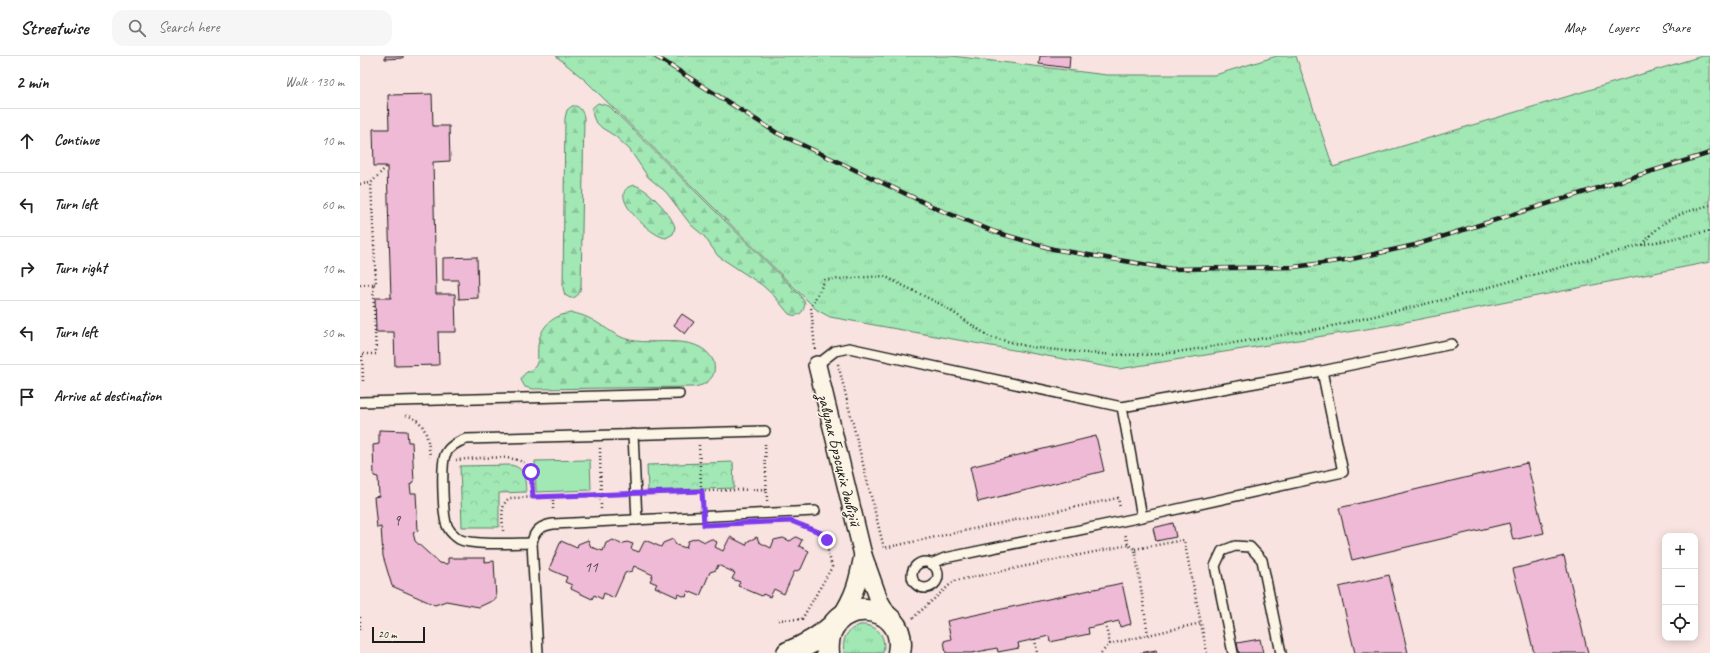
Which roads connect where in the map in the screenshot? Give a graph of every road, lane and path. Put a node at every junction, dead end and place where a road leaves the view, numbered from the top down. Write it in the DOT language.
graph roads {
  1 [pos="387,166"];
  2 [pos="371,183"];
  3 [pos="360,184"];
  4 [pos="1710,205"];
  5 [pos="1710,231"];
  6 [pos="1641,245"];
  7 [pos="373,284"];
  8 [pos="360,285"];
  9 [pos="1452,344"];
  10 [pos="835,351"];
  11 [pos="817,365"];
  12 [pos="1322,371"];
  13 [pos="363,381"];
  14 [pos="679,394"];
  15 [pos="360,402"];
  16 [pos="1122,407"];
  17 [pos="764,431"];
  18 [pos="699,433"];
  19 [pos="633,434"];
  20 [pos="600,436"];
  21 [pos="444,460"];
  22 [pos="766,489"];
  23 [pos="702,491"];
  24 [pos="636,494"];
  25 [pos="601,495"];
  26 [pos="533,497"];
  27 [pos="815,511"];
  28 [pos="767,514"];
  29 [pos="703,517"];
  30 [pos="1142,517"];
  31 [pos="638,520"];
  32 [pos="1123,521"];
  33 [pos="602,522"];
  34 [pos="798,524"];
  35 [pos="504,543"];
  36 [pos="532,543"];
  37 [pos="1128,545"];
  38 [pos="1135,549"];
  39 [pos="863,555"];
  40 [pos="932,564"];
  41 [pos="360,617"];
  42 [pos="778,620"];
  43 [pos="901,621"];
  44 [pos="837,622"];
  45 [pos="1201,623"];
  46 [pos="1105,624"];
  47 [pos="360,631"];
  48 [pos="1148,635"];
  49 [pos="1035,639"];
  50 [pos="1110,644"];
  51 [pos="538,653"];
  52 [pos="788,653"];
  53 [pos="828,653"];
  54 [pos="899,653"];
  55 [pos="1037,653"];
  56 [pos="1101,653"];
  57 [pos="1207,653"];
  58 [pos="1233,653"];
  59 [pos="1281,653"];
  1 -- 2 [label="path"];
  2 -- 3 [label="path"];
  2 -- 7 [label="path"];
  4 -- 6 [label="path"];
  5 -- 6 [label="path"];
  6 -- 11 [label="path"];
  7 -- 8 [label="path"];
  7 -- 13 [label="path"];
  9 -- 12 [label="lane"];
  10 -- 11 [label="lane"];
  10 -- 16 [label="lane"];
  10 -- 32 [label="path"];
  11 -- 39 [label="street, завулак Брэсцкіх дывізій"];
  12 -- 16 [label="lane"];
  12 -- 30 [label="lane"];
  14 -- 15 [label="lane"];
  16 -- 30 [label="lane"];
  17 -- 18 [label="lane"];
  17 -- 22 [label="path"];
  18 -- 19 [label="lane"];
  18 -- 23 [label="path"];
  19 -- 20 [label="lane"];
  19 -- 24 [label="lane"];
  20 -- 21 [label="lane"];
  20 -- 25 [label="path"];
  21 -- 26 [label="path"];
  21 -- 35 [label="lane"];
  22 -- 23 [label="path"];
  22 -- 28 [label="path"];
  23 -- 24 [label="path"];
  23 -- 29 [label="path"];
  24 -- 25 [label="path"];
  24 -- 31 [label="lane"];
  25 -- 26 [label="path"];
  25 -- 33 [label="path"];
  26 -- 35 [label="path"];
  27 -- 28 [label="lane"];
  28 -- 29 [label="lane"];
  29 -- 31 [label="lane"];
  30 -- 32 [label="lane"];
  31 -- 33 [label="lane"];
  32 -- 37 [label="path"];
  32 -- 40 [label="lane"];
  33 -- 36 [label="lane"];
  34 -- 42 [label="path"];
  35 -- 36 [label="lane"];
  36 -- 51 [label="lane"];
  37 -- 38 [label="path"];
  37 -- 43 [label="path"];
  38 -- 45 [label="path"];
  38 -- 48 [label="path"];
  39 -- 43 [label="street, завулак Брэсцкіх дывізій"];
  39 -- 44 [label="street, завулак Брэсцкіх дывізій"];
  41 -- 47 [label="path"];
  43 -- 44 [label="street"];
  43 -- 54 [label="street"];
  44 -- 52 [label="street, завулак Брэсцкіх дывізій"];
  44 -- 53 [label="street"];
  45 -- 48 [label="path"];
  45 -- 57 [label="path"];
  46 -- 50 [label="path"];
  48 -- 50 [label="path"];
  49 -- 55 [label="path"];
  50 -- 56 [label="path"];
  58 -- 59 [label="lane"];
}
